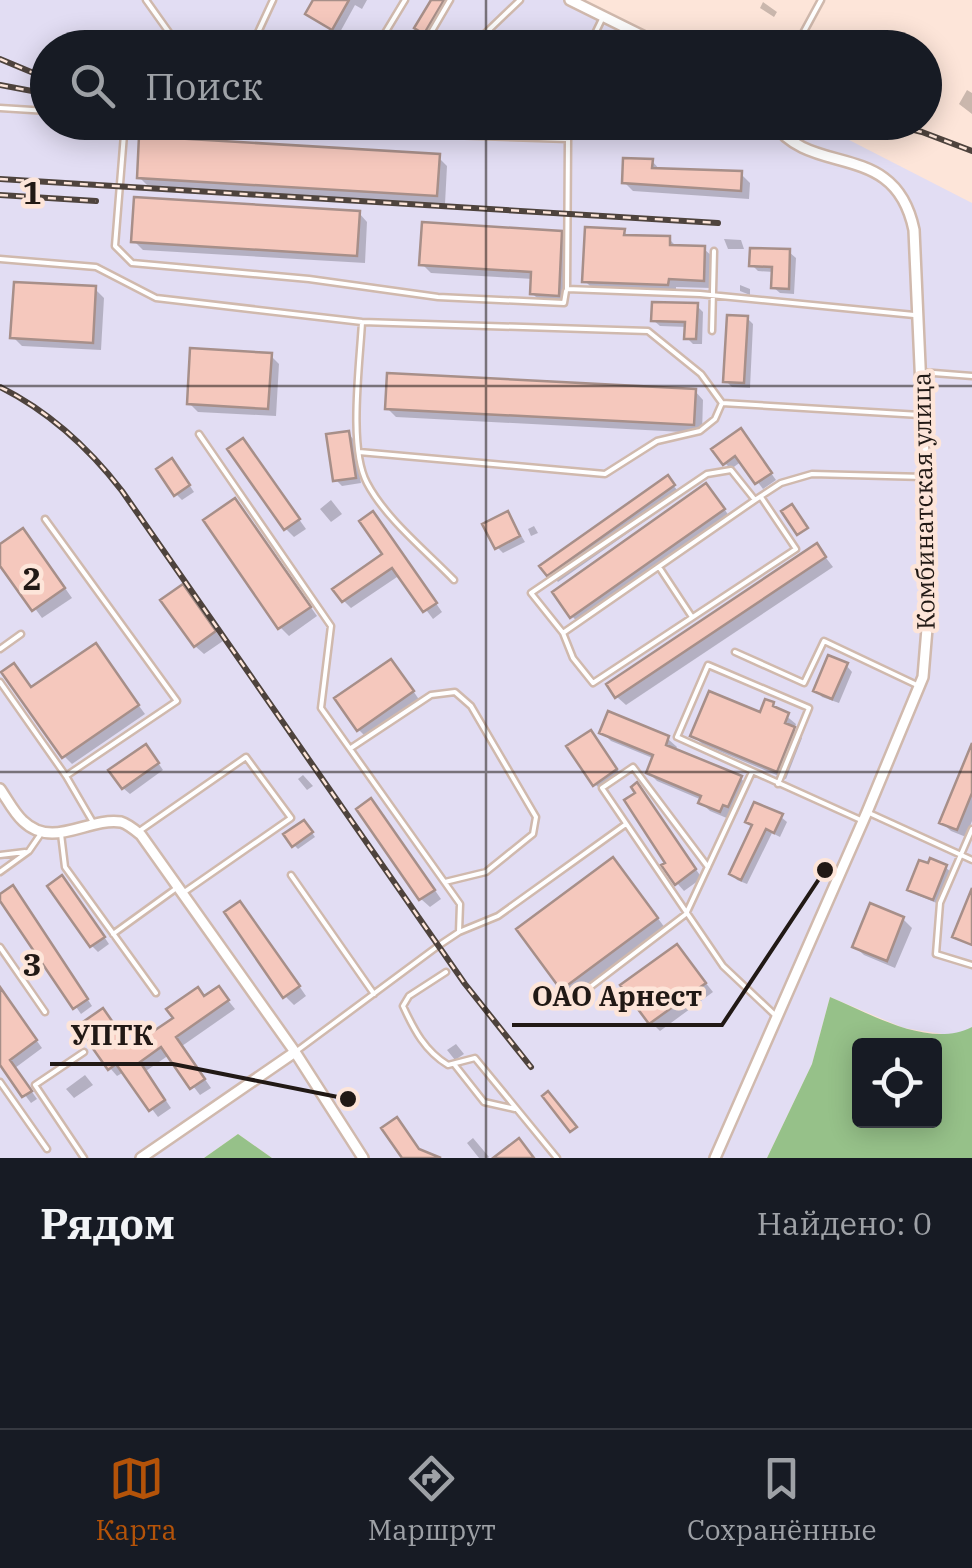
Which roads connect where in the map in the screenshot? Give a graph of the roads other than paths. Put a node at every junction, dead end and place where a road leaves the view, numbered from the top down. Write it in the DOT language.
graph roads {
  1 [pos="146,0"];
  2 [pos="272,0"];
  3 [pos="404,0"];
  4 [pos="450,0"];
  5 [pos="520,0"];
  6 [pos="570,0"];
  7 [pos="821,0"];
  8 [pos="603,17"];
  9 [pos="167,30"];
  10 [pos="259,30"];
  11 [pos="388,30"];
  12 [pos="432,30"];
  13 [pos="488,30"];
  14 [pos="597,30"];
  15 [pos="630,30"];
  16 [pos="805,30"];
  17 [pos="0,108"];
  18 [pos="30,110"];
  19 [pos="124,140"];
  20 [pos="568,140"];
  21 [pos="793,140"];
  22 [pos="714,252"];
  23 [pos="0,259"];
  24 [pos="566,290"];
  25 [pos="714,295"];
  26 [pos="919,316"];
  27 [pos="362,322"];
  28 [pos="712,331"];
  29 [pos="922,372"];
  30 [pos="972,376"];
  31 [pos="722,404"];
  32 [pos="920,416"];
  33 [pos="199,434"];
  34 [pos="358,452"];
  35 [pos="924,477"];
  36 [pos="758,498"];
  37 [pos="44,519"];
  38 [pos="659,566"];
  39 [pos="454,580"];
  40 [pos="693,618"];
  41 [pos="21,634"];
  42 [pos="563,634"];
  43 [pos="0,649"];
  44 [pos="735,652"];
  45 [pos="0,682"];
  46 [pos="919,686"];
  47 [pos="351,748"];
  48 [pos="752,772"];
  49 [pos="66,776"];
  50 [pos="778,784"];
  51 [pos="0,789"];
  52 [pos="865,817"];
  53 [pos="94,824"];
  54 [pos="626,824"];
  55 [pos="972,829"];
  56 [pos="42,831"];
  57 [pos="138,832"];
  58 [pos="61,834"];
  59 [pos="29,851"];
  60 [pos="0,855"];
  61 [pos="962,856"];
  62 [pos="972,860"];
  63 [pos="708,867"];
  64 [pos="0,872"];
  65 [pos="291,875"];
  66 [pos="444,882"];
  67 [pos="180,890"];
  68 [pos="686,914"];
  69 [pos="459,932"];
  70 [pos="114,934"];
  71 [pos="0,947"];
  72 [pos="8,958"];
  73 [pos="0,963"];
  74 [pos="972,965"];
  75 [pos="446,972"];
  76 [pos="156,993"];
  77 [pos="374,994"];
  78 [pos="581,994"];
  79 [pos="45,1012"];
  80 [pos="777,1017"];
  81 [pos="84,1052"];
  82 [pos="295,1052"];
  83 [pos="454,1064"];
  84 [pos="0,1082"];
  85 [pos="9,1095"];
  86 [pos="0,1101"];
  87 [pos="517,1110"];
  88 [pos="47,1149"];
  89 [pos="84,1158"];
  90 [pos="142,1158"];
  91 [pos="363,1158"];
  92 [pos="557,1158"];
  93 [pos="715,1158"];
  1 -- 9 [label="lane"];
  2 -- 10 [label="lane"];
  3 -- 11 [label="lane"];
  4 -- 12 [label="lane"];
  5 -- 13 [label="lane"];
  6 -- 8 [label="street"];
  7 -- 16 [label="lane"];
  8 -- 14 [label="lane"];
  8 -- 15 [label="street"];
  17 -- 18 [label="lane"];
  19 -- 24 [label="lane"];
  20 -- 24 [label="lane"];
  21 -- 26 [label="street, Комбинатская улица"];
  22 -- 25 [label="lane"];
  23 -- 27 [label="lane"];
  24 -- 25 [label="lane"];
  25 -- 26 [label="lane"];
  25 -- 28 [label="lane"];
  26 -- 29 [label="street, Комбинатская улица"];
  27 -- 31 [label="lane"];
  27 -- 34 [label="lane"];
  29 -- 30 [label="lane"];
  29 -- 32 [label="street, Комбинатская улица"];
  31 -- 32 [label="lane"];
  31 -- 34 [label="lane"];
  32 -- 35 [label="street, Комбинатская улица"];
  33 -- 47 [label="lane"];
  34 -- 39 [label="lane"];
  35 -- 36 [label="lane"];
  35 -- 46 [label="street, Комбинатская улица"];
  36 -- 38 [label="lane"];
  36 -- 40 [label="lane"];
  36 -- 42 [label="lane"];
  37 -- 49 [label="lane"];
  38 -- 40 [label="lane"];
  38 -- 42 [label="lane"];
  40 -- 42 [label="lane"];
  41 -- 43 [label="lane"];
  44 -- 46 [label="lane"];
  45 -- 49 [label="lane"];
  46 -- 52 [label="street, Комбинатская улица"];
  47 -- 66 [label="lane"];
  47 -- 66 [label="lane"];
  48 -- 50 [label="lane"];
  48 -- 50 [label="lane"];
  48 -- 63 [label="lane"];
  49 -- 53 [label="lane"];
  50 -- 52 [label="lane"];
  51 -- 56 [label="street"];
  52 -- 61 [label="lane"];
  52 -- 80 [label="street, Комбинатская улица"];
  53 -- 57 [label="street"];
  53 -- 58 [label="street"];
  54 -- 63 [label="lane"];
  54 -- 68 [label="lane"];
  54 -- 69 [label="lane"];
  55 -- 61 [label="lane"];
  56 -- 58 [label="street"];
  56 -- 59 [label="lane"];
  57 -- 67 [label="street"];
  57 -- 67 [label="lane"];
  58 -- 70 [label="lane"];
  59 -- 60 [label="lane"];
  59 -- 64 [label="lane"];
  61 -- 62 [label="lane"];
  61 -- 74 [label="lane"];
  63 -- 68 [label="lane"];
  65 -- 77 [label="lane"];
  66 -- 69 [label="lane"];
  67 -- 70 [label="lane"];
  67 -- 82 [label="street"];
  68 -- 78 [label="lane"];
  68 -- 80 [label="lane"];
  69 -- 77 [label="lane"];
  70 -- 76 [label="lane"];
  71 -- 72 [label="lane"];
  72 -- 73 [label="lane"];
  72 -- 79 [label="lane"];
  75 -- 83 [label="lane"];
  77 -- 82 [label="lane"];
  80 -- 93 [label="street, Комбинатская улица"];
  81 -- 89 [label="lane"];
  82 -- 90 [label="street"];
  82 -- 91 [label="street"];
  83 -- 87 [label="lane"];
  83 -- 87 [label="lane"];
  84 -- 85 [label="lane"];
  85 -- 86 [label="lane"];
  85 -- 88 [label="lane"];
  87 -- 92 [label="lane"];
}
